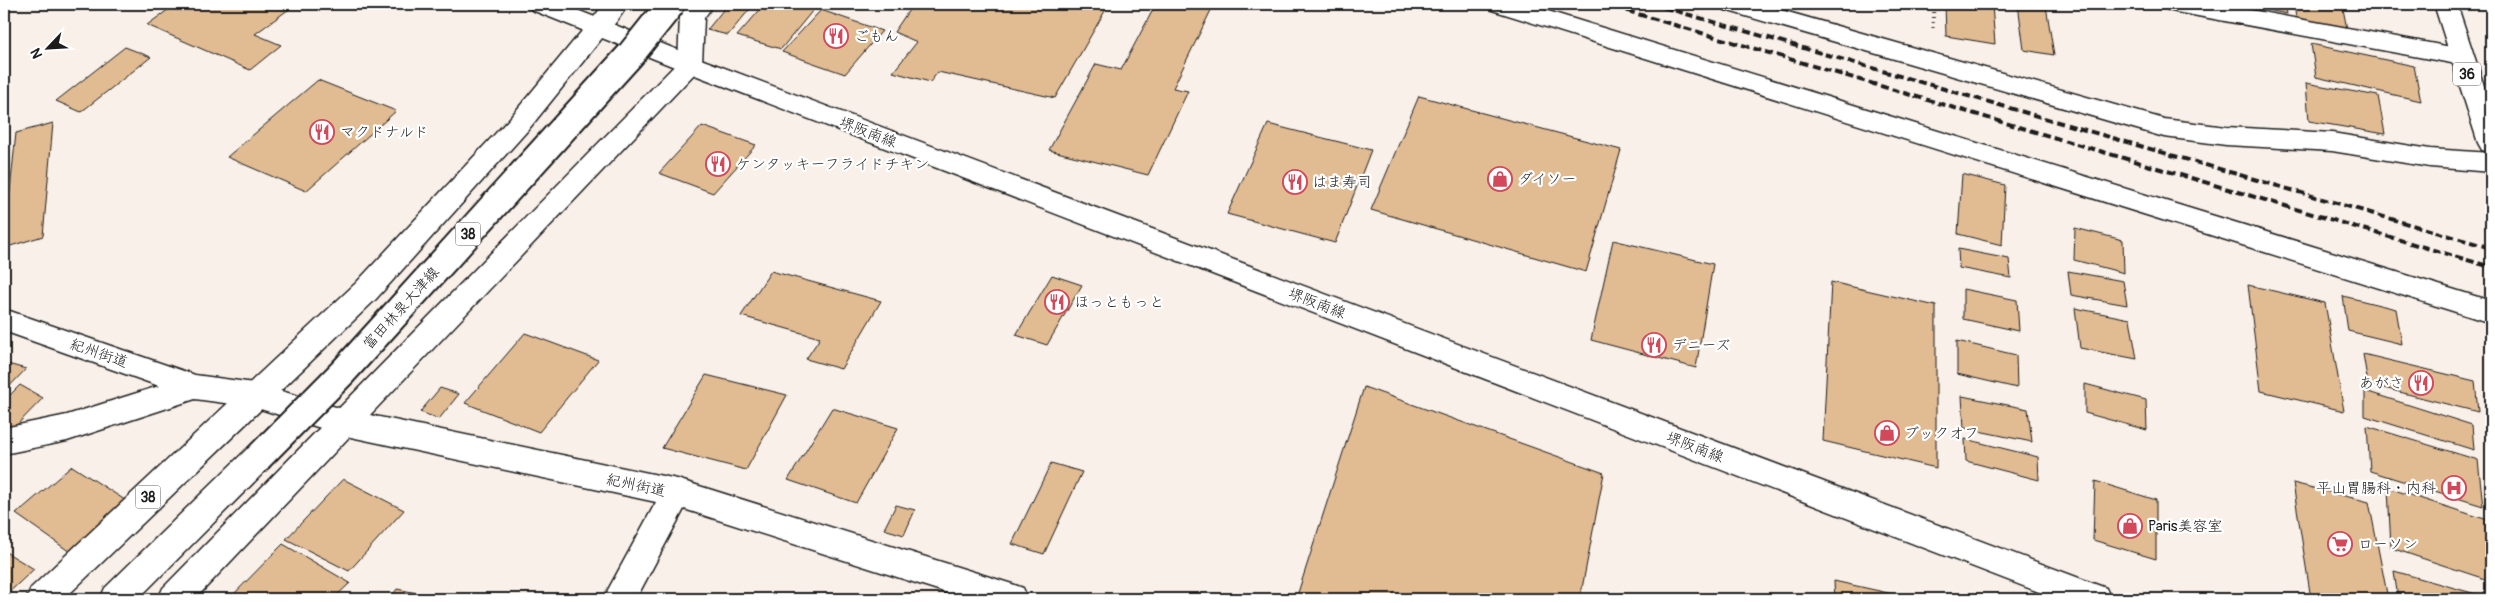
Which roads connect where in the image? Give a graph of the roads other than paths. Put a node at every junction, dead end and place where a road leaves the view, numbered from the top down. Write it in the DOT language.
graph roads {
  1 [pos="540,4"];
  2 [pos="616,4"];
  3 [pos="671,4"];
  4 [pos="702,4"];
  5 [pos="1500,4"];
  6 [pos="1733,4"];
  7 [pos="2176,4"];
  8 [pos="2445,4"];
  9 [pos="599,26"];
  10 [pos="2462,57"];
  11 [pos="690,64"];
  12 [pos="2489,129"];
  13 [pos="2491,162"];
  14 [pos="2491,312"];
  15 [pos="4,320"];
  16 [pos="195,386"];
  17 [pos="254,395"];
  18 [pos="346,423"];
  19 [pos="4,441"];
  20 [pos="676,494"];
  21 [pos="42,599"];
  22 [pos="116,599"];
  23 [pos="174,599"];
  24 [pos="619,599"];
  25 [pos="1012,599"];
  26 [pos="2095,599"];
  1 -- 9 [label="main road, 堺阪南線"];
  2 -- 9 [label="main road"];
  3 -- 22 [label="main road, 富田林泉大津線 / 38, bridge"];
  4 -- 11 [label="main road"];
  5 -- 14 [label="main road"];
  6 -- 13 [label="main road"];
  7 -- 10 [label="main road"];
  8 -- 10 [label="main road, 36"];
  9 -- 11 [label="main road, 堺阪南線"];
  9 -- 17 [label="main road, 38"];
  10 -- 12 [label="main road, 36"];
  11 -- 18 [label="main road"];
  11 -- 26 [label="main road, 堺阪南線"];
  15 -- 16 [label="main road, 紀州街道"];
  16 -- 17 [label="main road, 紀州街道"];
  16 -- 19 [label="main road"];
  17 -- 18 [label="main road, 紀州街道"];
  17 -- 21 [label="main road, 38"];
  18 -- 20 [label="main road, 紀州街道"];
  18 -- 23 [label="main road"];
  20 -- 24 [label="main road"];
  20 -- 25 [label="main road, 紀州街道"];
}
